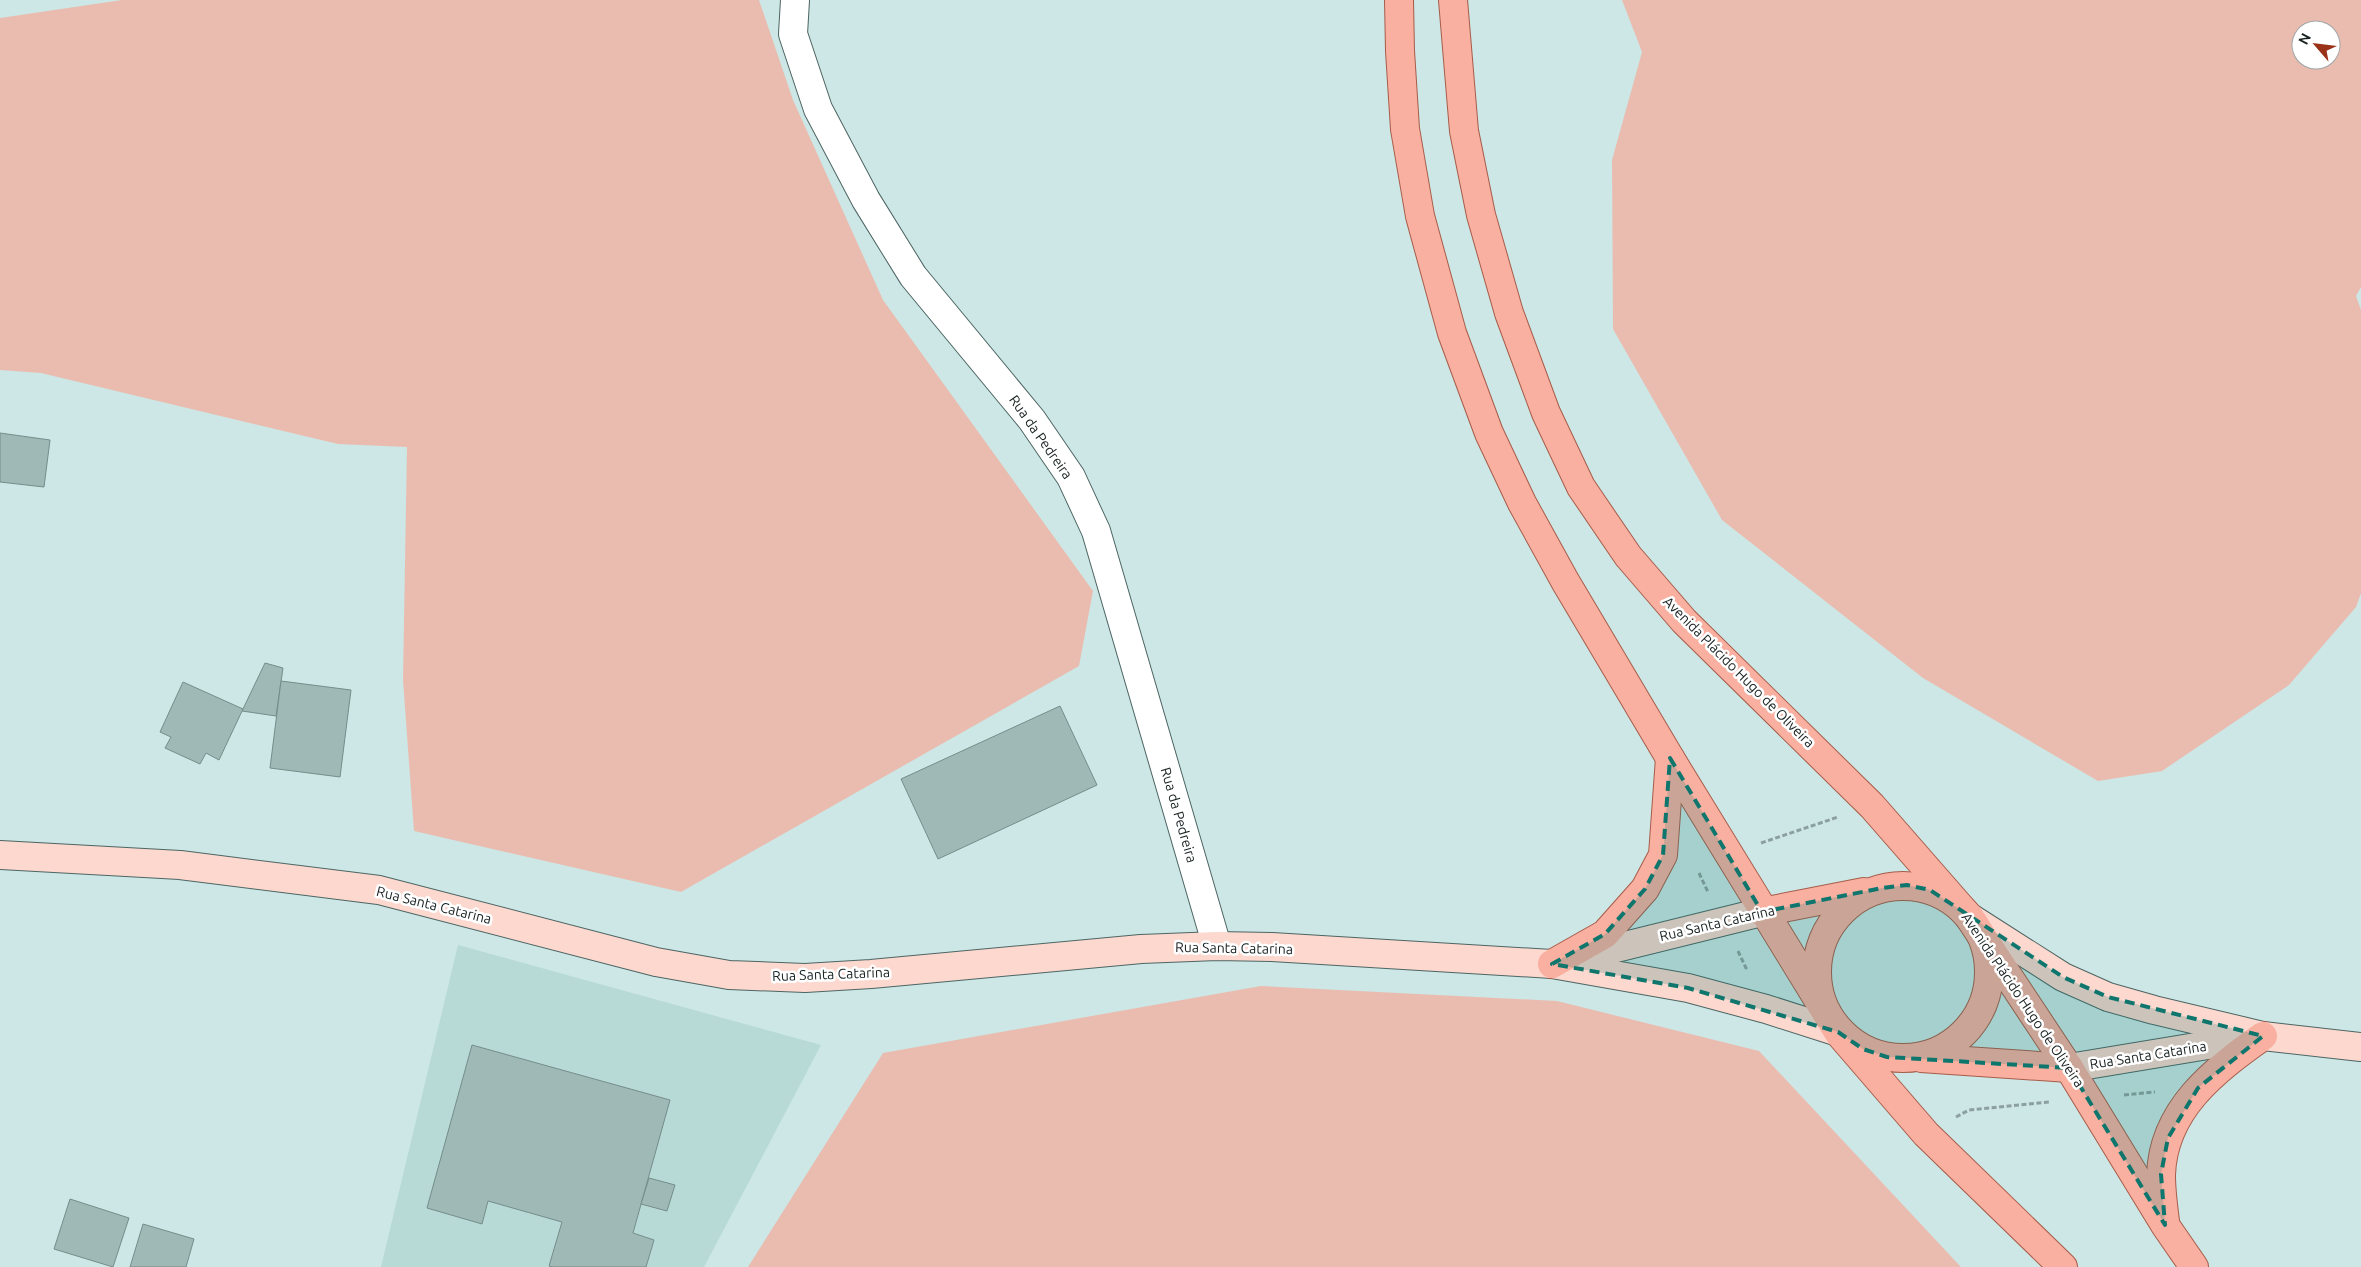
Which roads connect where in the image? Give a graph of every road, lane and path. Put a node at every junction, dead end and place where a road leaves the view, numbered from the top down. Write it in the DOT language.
graph roads {
  1 [pos="795,0"];
  2 [pos="1399,0"];
  3 [pos="1453,0"];
  4 [pos="1670,758"];
  5 [pos="1872,806"];
  6 [pos="1727,854"];
  7 [pos="0,855"];
  8 [pos="1882,888"];
  9 [pos="1762,912"];
  10 [pos="1969,917"];
  11 [pos="1217,946"];
  12 [pos="1552,964"];
  13 [pos="1838,1032"];
  14 [pos="2263,1036"];
  15 [pos="2361,1047"];
  16 [pos="1913,1057"];
  17 [pos="2069,1068"];
  18 [pos="2165,1225"];
  19 [pos="2062,1267"];
  20 [pos="2194,1267"];
  1 -- 11 [label="street, Rua da Pedreira"];
  2 -- 4 [label="main road"];
  3 -- 5 [label="main road, Avenida Plácido Hugo de Oliveira"];
  4 -- 6 [label="main road"];
  4 -- 12 [label="main road"];
  5 -- 6 [label="path"];
  5 -- 10 [label="main road, Avenida Plácido Hugo de Oliveira"];
  6 -- 9 [label="main road"];
  7 -- 11 [label="main road, Rua Santa Catarina"];
  8 -- 9 [label="main road, Rua Santa Catarina"];
  8 -- 10 [label="main road"];
  8 -- 13 [label="main road"];
  9 -- 12 [label="main road, Rua Santa Catarina"];
  9 -- 13 [label="main road"];
  10 -- 14 [label="main road, Rua Santa Catarina"];
  10 -- 16 [label="main road"];
  10 -- 17 [label="main road, Avenida Plácido Hugo de Oliveira"];
  11 -- 12 [label="main road, Rua Santa Catarina"];
  12 -- 13 [label="main road, Rua Santa Catarina"];
  13 -- 16 [label="main road"];
  13 -- 19 [label="main road"];
  14 -- 15 [label="main road, Rua Santa Catarina"];
  14 -- 17 [label="main road, Rua Santa Catarina"];
  14 -- 18 [label="main road"];
  16 -- 17 [label="main road, Rua Santa Catarina"];
  17 -- 18 [label="main road, Avenida Plácido Hugo de Oliveira"];
  18 -- 20 [label="main road, Avenida Plácido Hugo de Oliveira"];
}
